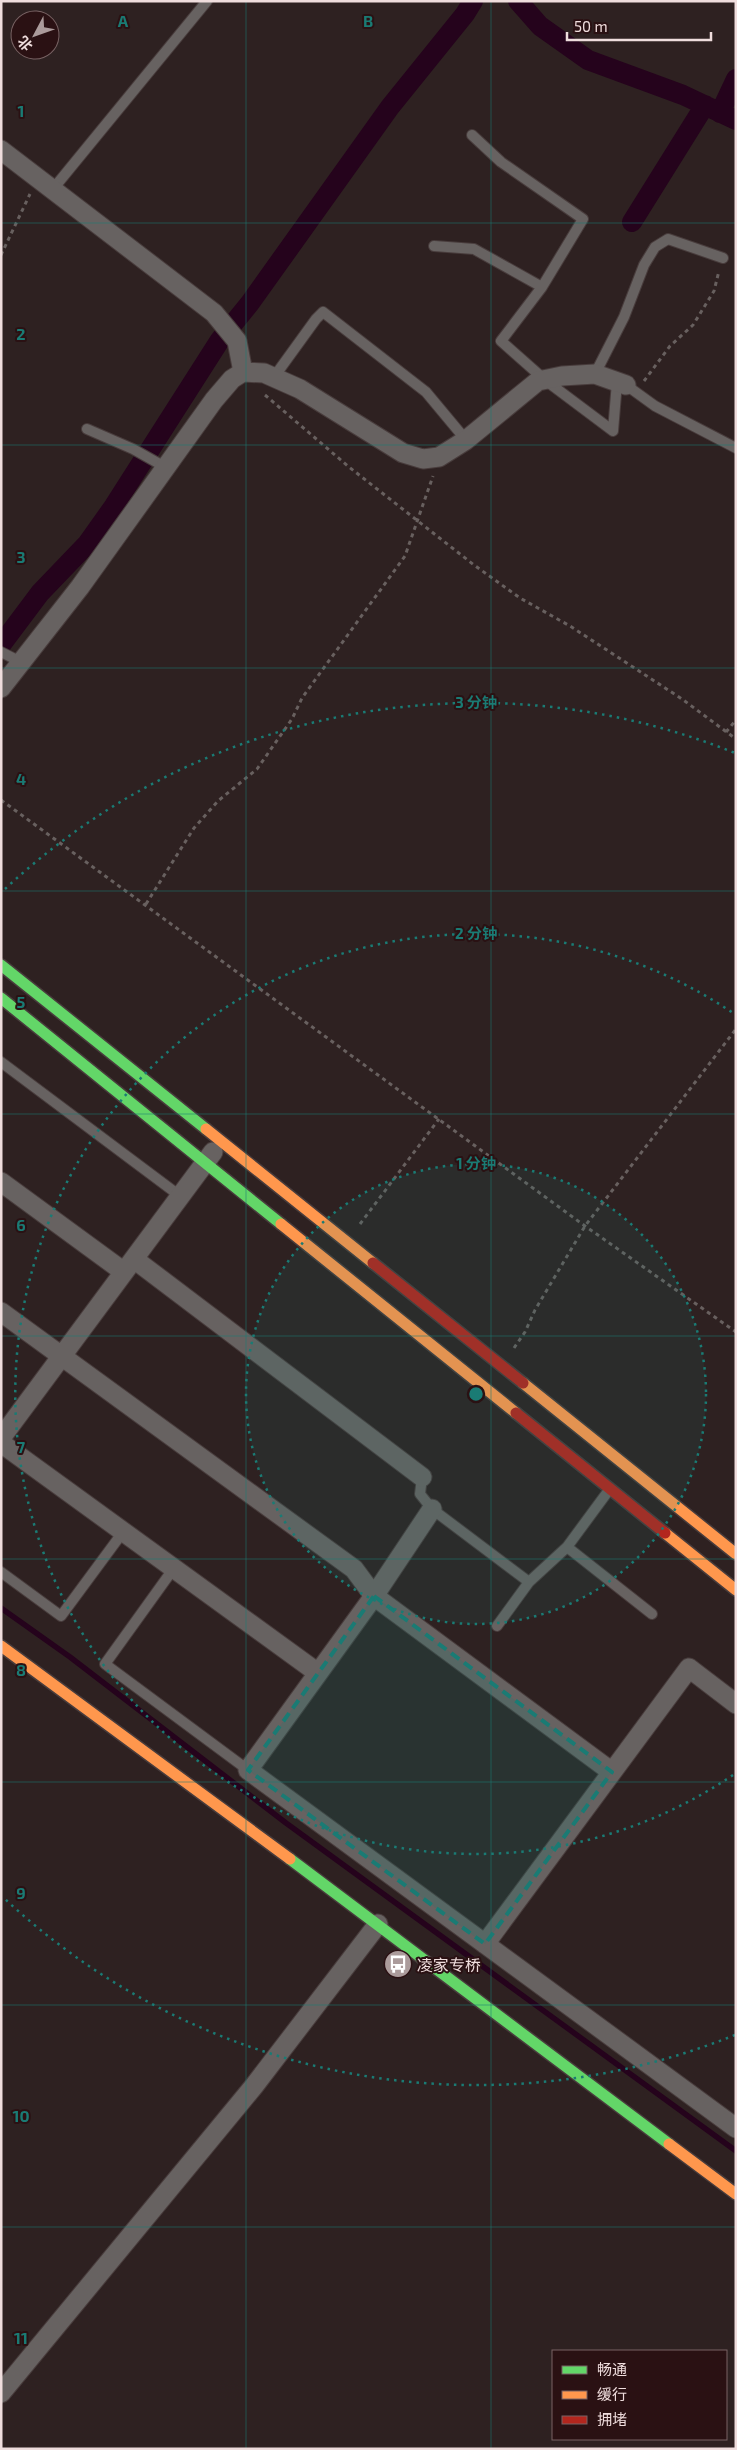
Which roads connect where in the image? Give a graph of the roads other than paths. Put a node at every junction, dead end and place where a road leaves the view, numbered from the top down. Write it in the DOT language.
graph roads {
  1 [pos="207,1"];
  2 [pos="472,135"];
  3 [pos="1,150"];
  4 [pos="46,184"];
  5 [pos="434,246"];
  6 [pos="723,258"];
  7 [pos="542,287"];
  8 [pos="243,372"];
  9 [pos="595,374"];
  10 [pos="274,377"];
  11 [pos="545,380"];
  12 [pos="626,386"];
  13 [pos="87,429"];
  14 [pos="466,440"];
  15 [pos="736,448"];
  16 [pos="161,465"];
  17 [pos="10,657"];
  18 [pos="1,688"];
  19 [pos="1,965"];
  20 [pos="1,998"];
  21 [pos="1,1062"];
  22 [pos="220,1141"];
  23 [pos="204,1162"];
  24 [pos="1,1182"];
  25 [pos="180,1196"];
  26 [pos="129,1265"];
  27 [pos="1,1312"];
  28 [pos="61,1356"];
  29 [pos="1,1438"];
  30 [pos="1,1443"];
  31 [pos="422,1477"];
  32 [pos="619,1477"];
  33 [pos="432,1509"];
  34 [pos="123,1532"];
  35 [pos="567,1547"];
  36 [pos="736,1554"];
  37 [pos="174,1568"];
  38 [pos="1,1572"];
  39 [pos="529,1582"];
  40 [pos="736,1590"];
  41 [pos="374,1596"];
  42 [pos="652,1614"];
  43 [pos="497,1626"];
  44 [pos="1,1646"];
  45 [pos="318,1673"];
  46 [pos="736,1704"];
  47 [pos="248,1770"];
  48 [pos="612,1772"];
  49 [pos="378,1924"];
  50 [pos="485,1944"];
  51 [pos="736,2128"];
  52 [pos="736,2194"];
  53 [pos="1,2393"];
  1 -- 4 [label="lane"];
  2 -- 7 [label="lane"];
  3 -- 4 [label="street"];
  4 -- 8 [label="street"];
  5 -- 7 [label="lane"];
  6 -- 9 [label="lane"];
  7 -- 11 [label="lane"];
  8 -- 10 [label="street"];
  8 -- 16 [label="street"];
  9 -- 11 [label="street"];
  9 -- 12 [label="street"];
  10 -- 14 [label="street"];
  10 -- 14 [label="lane"];
  11 -- 12 [label="lane"];
  11 -- 14 [label="street"];
  12 -- 15 [label="lane"];
  13 -- 16 [label="lane"];
  16 -- 17 [label="street"];
  17 -- 18 [label="street"];
  19 -- 22 [label="street"];
  20 -- 23 [label="street"];
  21 -- 25 [label="lane"];
  22 -- 23 [label="street"];
  22 -- 32 [label="street"];
  23 -- 25 [label="street"];
  23 -- 32 [label="street"];
  24 -- 26 [label="street"];
  25 -- 26 [label="street"];
  26 -- 28 [label="street"];
  26 -- 31 [label="street"];
  27 -- 28 [label="street"];
  28 -- 29 [label="street"];
  28 -- 41 [label="street"];
  30 -- 34 [label="street"];
  31 -- 33 [label="lane"];
  32 -- 35 [label="lane"];
  32 -- 36 [label="street"];
  32 -- 40 [label="street"];
  33 -- 39 [label="lane"];
  33 -- 41 [label="street"];
  34 -- 37 [label="street"];
  34 -- 38 [label="lane"];
  35 -- 39 [label="lane"];
  35 -- 42 [label="lane"];
  37 -- 45 [label="street"];
  37 -- 47 [label="lane"];
  39 -- 43 [label="lane"];
  41 -- 45 [label="street"];
  41 -- 48 [label="street"];
  44 -- 49 [label="street"];
  45 -- 47 [label="street"];
  46 -- 48 [label="street"];
  47 -- 50 [label="street"];
  48 -- 50 [label="street"];
  49 -- 52 [label="street"];
  49 -- 53 [label="street"];
  50 -- 51 [label="street"];
}
